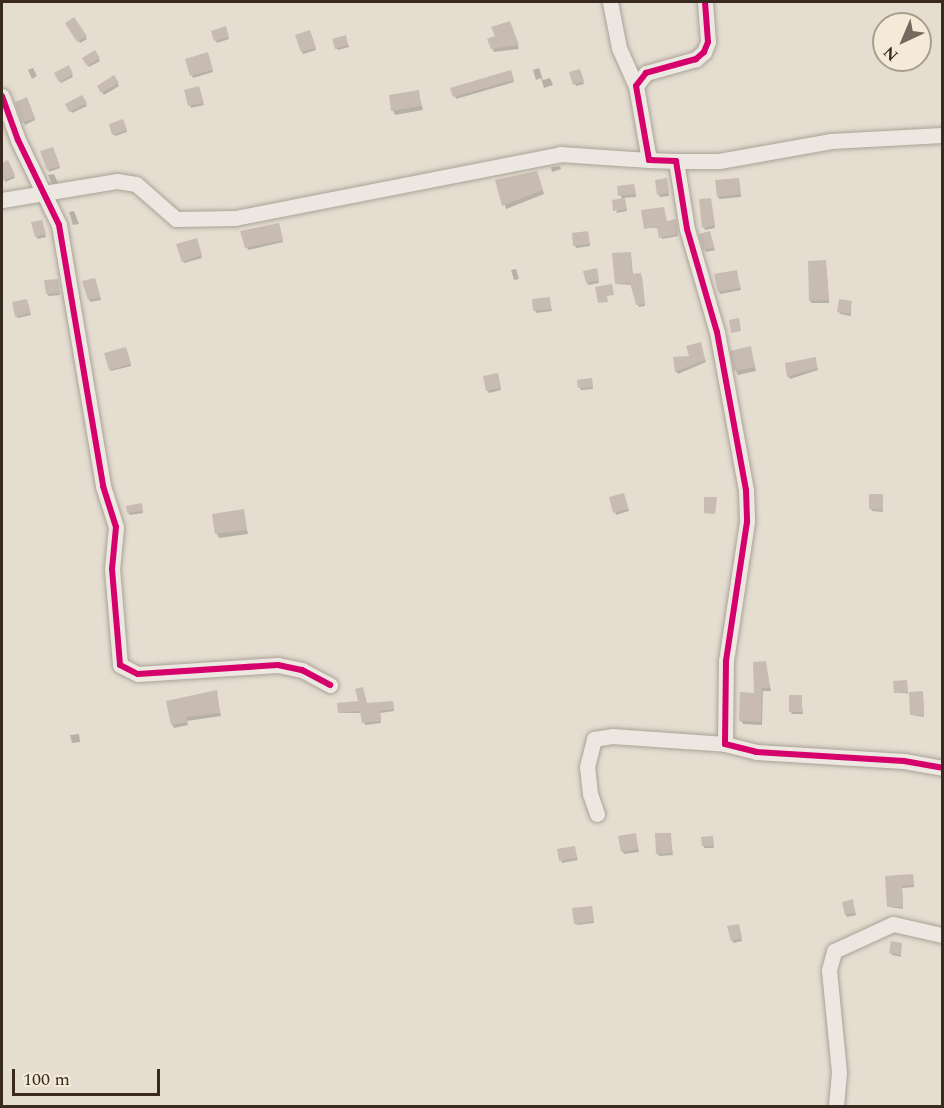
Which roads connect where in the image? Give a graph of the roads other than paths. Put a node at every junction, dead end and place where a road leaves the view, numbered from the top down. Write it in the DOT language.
graph roads {
  1 [pos="610,2"];
  2 [pos="705,2"];
  3 [pos="636,86"];
  4 [pos="2,96"];
  5 [pos="942,135"];
  6 [pos="649,160"];
  7 [pos="676,161"];
  8 [pos="47,194"];
  9 [pos="2,200"];
  10 [pos="330,685"];
  11 [pos="725,744"];
  12 [pos="942,768"];
  13 [pos="597,814"];
  14 [pos="942,935"];
  15 [pos="836,1107"];
  1 -- 3 [label="street"];
  2 -- 3 [label="street"];
  3 -- 6 [label="street"];
  4 -- 8 [label="street"];
  5 -- 7 [label="street"];
  6 -- 7 [label="street"];
  6 -- 8 [label="street"];
  7 -- 11 [label="street"];
  8 -- 9 [label="street"];
  8 -- 10 [label="street"];
  11 -- 12 [label="street"];
  11 -- 13 [label="street"];
  14 -- 15 [label="street"];
}
